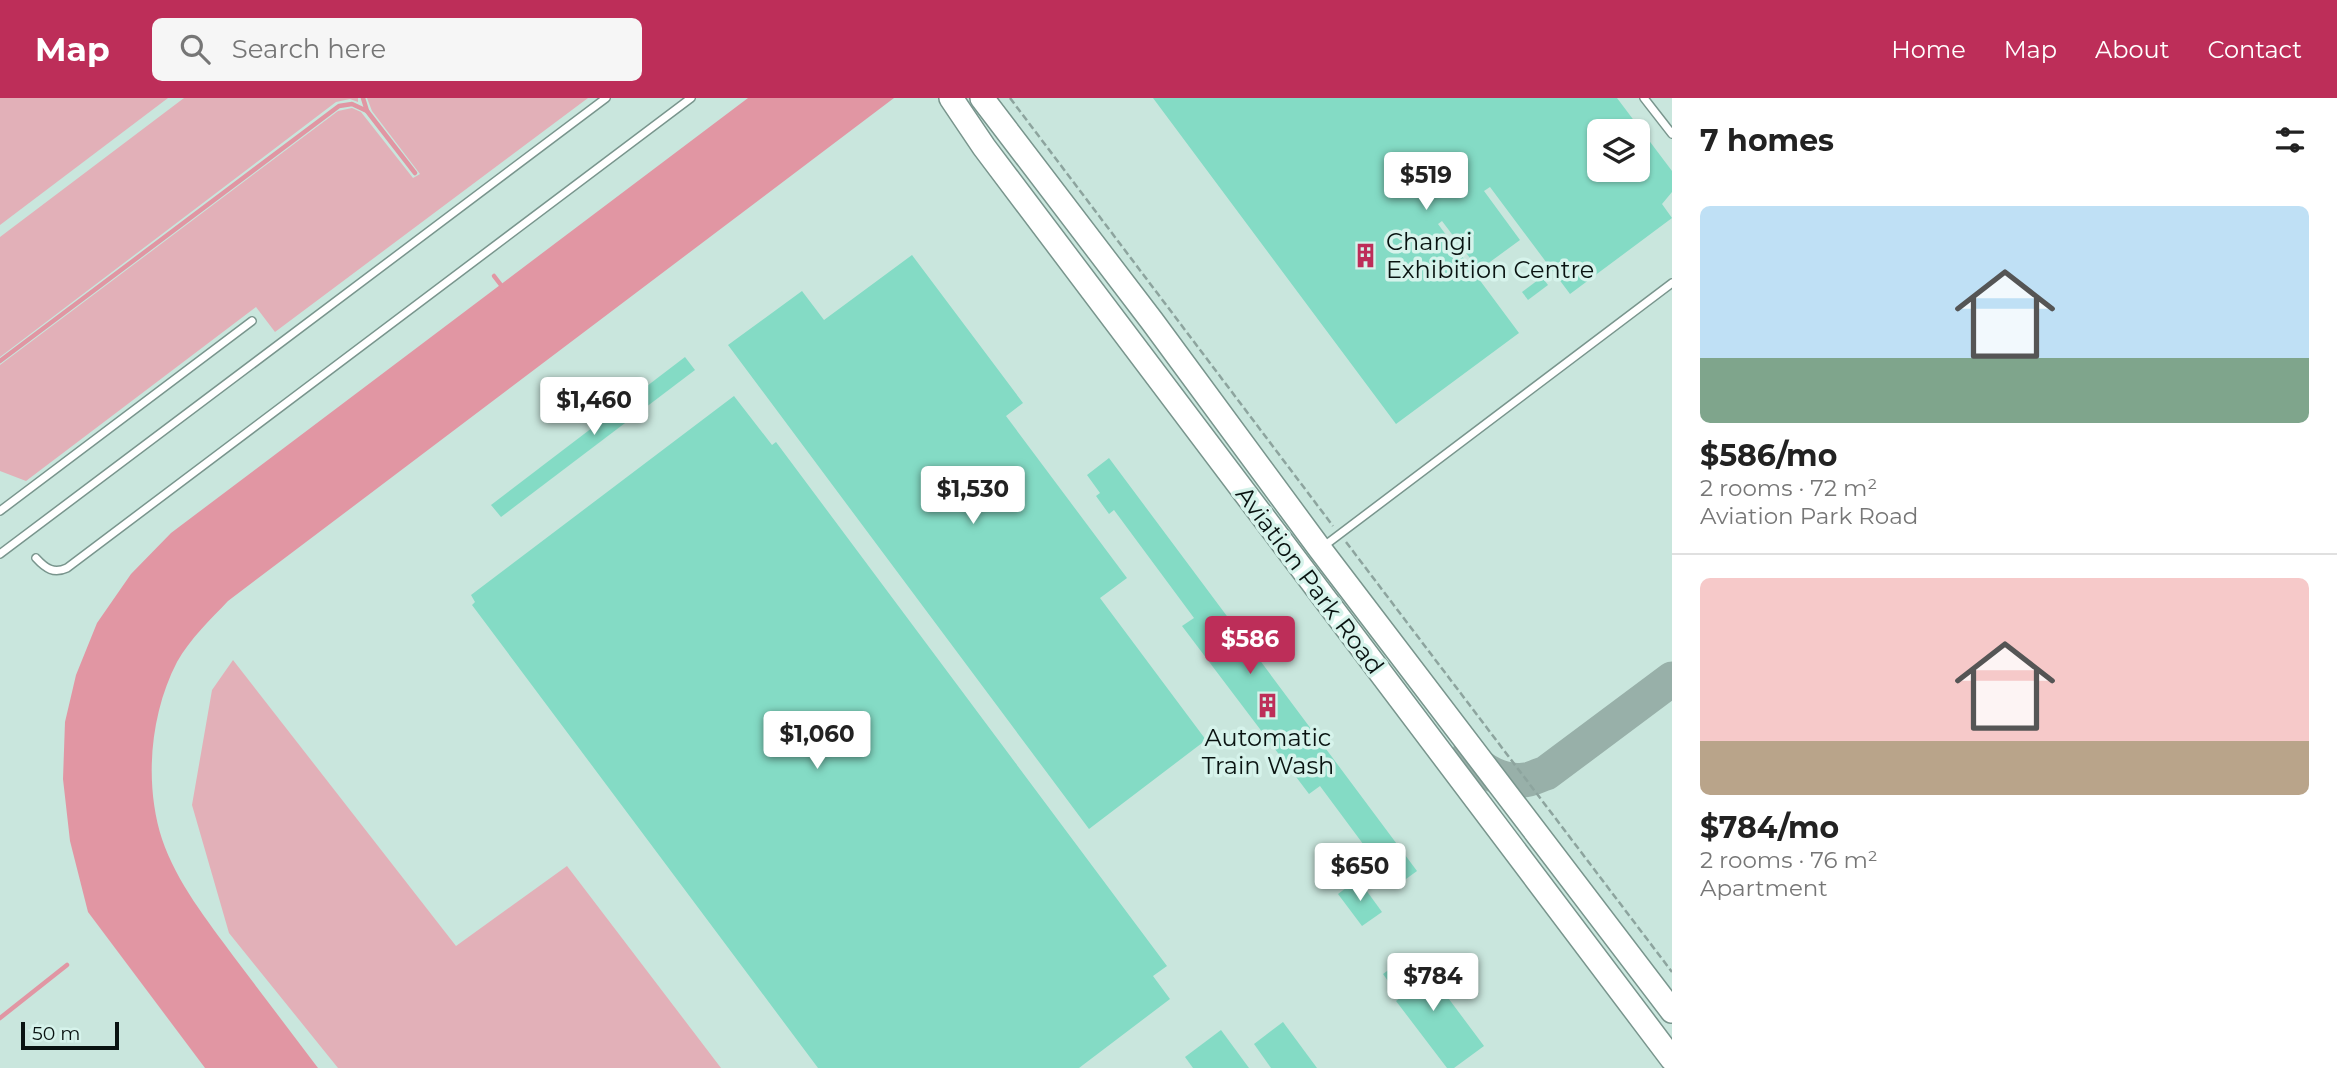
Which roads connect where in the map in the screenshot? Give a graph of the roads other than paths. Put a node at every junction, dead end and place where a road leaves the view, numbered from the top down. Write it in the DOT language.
graph roads {
  1 [pos="606,98"];
  2 [pos="691,98"];
  3 [pos="951,98"];
  4 [pos="1644,98"];
  5 [pos="985,99"];
  6 [pos="1672,134"];
  7 [pos="1672,283"];
  8 [pos="252,321"];
  9 [pos="0,511"];
  10 [pos="1320,549"];
  11 [pos="0,554"];
  12 [pos="36,558"];
  13 [pos="1672,1011"];
  14 [pos="1672,1059"];
  1 -- 11 [label="lane"];
  2 -- 12 [label="lane"];
  3 -- 14 [label="main road, Aviation Park Road"];
  4 -- 6 [label="lane"];
  5 -- 10 [label="main road, Aviation Park Road"];
  7 -- 10 [label="lane"];
  8 -- 9 [label="lane"];
  10 -- 13 [label="main road, Aviation Park Road"];
}
